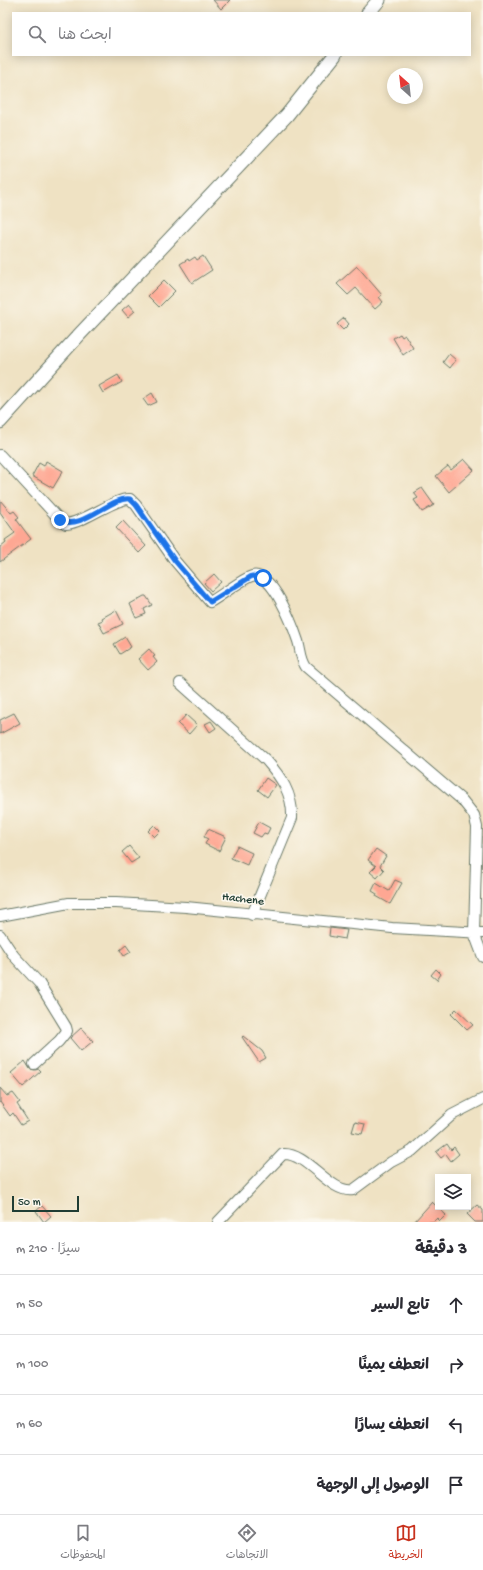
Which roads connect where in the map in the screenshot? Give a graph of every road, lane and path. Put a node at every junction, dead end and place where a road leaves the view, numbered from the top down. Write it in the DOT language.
graph roads {
  1 [pos="379,0"];
  2 [pos="369,12"];
  3 [pos="334,56"];
  4 [pos="0,422"];
  5 [pos="0,455"];
  6 [pos="180,683"];
  7 [pos="252,915"];
  8 [pos="0,916"];
  9 [pos="478,933"];
  10 [pos="0,935"];
  11 [pos="483,957"];
  12 [pos="34,1064"];
  13 [pos="483,1099"];
  14 [pos="218,1222"];
  1 -- 2 [label="main road"];
  3 -- 4 [label="main road"];
  5 -- 9 [label="street"];
  6 -- 7 [label="street"];
  7 -- 8 [label="street, Hachene"];
  7 -- 9 [label="street, Hachene"];
  9 -- 11 [label="street"];
  10 -- 12 [label="street"];
  13 -- 14 [label="street"];
}
